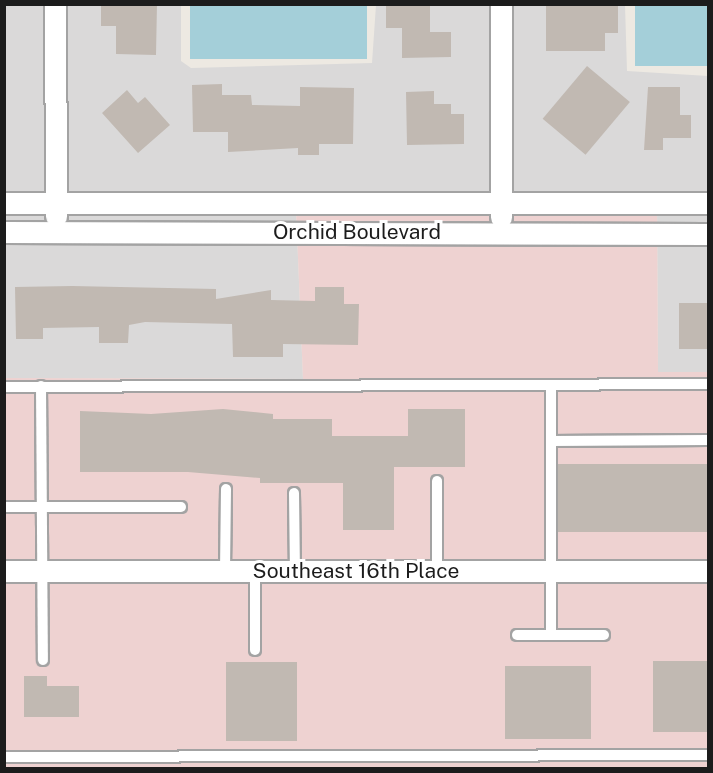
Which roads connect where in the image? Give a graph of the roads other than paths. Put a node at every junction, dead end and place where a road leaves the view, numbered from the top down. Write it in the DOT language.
graph roads {
  1 [pos="55,4"];
  2 [pos="501,4"];
  3 [pos="56,202"];
  4 [pos="4,203"];
  5 [pos="502,203"];
  6 [pos="708,203"];
  7 [pos="4,232"];
  8 [pos="57,232"];
  9 [pos="501,232"];
  10 [pos="708,234"];
  11 [pos="708,384"];
  12 [pos="552,385"];
  13 [pos="41,386"];
  14 [pos="4,387"];
  15 [pos="708,440"];
  16 [pos="551,441"];
  17 [pos="437,481"];
  18 [pos="226,489"];
  19 [pos="294,493"];
  20 [pos="42,506"];
  21 [pos="4,507"];
  22 [pos="181,507"];
  23 [pos="4,571"];
  24 [pos="43,571"];
  25 [pos="225,571"];
  26 [pos="255,571"];
  27 [pos="295,571"];
  28 [pos="437,571"];
  29 [pos="552,571"];
  30 [pos="708,571"];
  31 [pos="517,635"];
  32 [pos="552,635"];
  33 [pos="604,635"];
  34 [pos="255,650"];
  35 [pos="43,660"];
  36 [pos="708,755"];
  37 [pos="4,757"];
  38 [pos="34,757"];
  39 [pos="34,768"];
  1 -- 3 [label="street"];
  2 -- 5 [label="street"];
  3 -- 4 [label="street, Orchid Boulevard"];
  3 -- 5 [label="street, Orchid Boulevard"];
  3 -- 8 [label="street"];
  5 -- 6 [label="street, Orchid Boulevard"];
  5 -- 9 [label="street"];
  7 -- 8 [label="street, Orchid Boulevard"];
  8 -- 9 [label="street, Orchid Boulevard"];
  9 -- 10 [label="street, Orchid Boulevard"];
  11 -- 12 [label="lane"];
  12 -- 13 [label="lane"];
  12 -- 16 [label="lane"];
  13 -- 14 [label="lane"];
  13 -- 20 [label="lane"];
  15 -- 16 [label="lane"];
  16 -- 29 [label="lane"];
  17 -- 28 [label="lane"];
  18 -- 25 [label="lane"];
  19 -- 27 [label="lane"];
  20 -- 21 [label="lane"];
  20 -- 22 [label="lane"];
  20 -- 24 [label="lane"];
  23 -- 24 [label="street, Southeast 16th Place"];
  24 -- 25 [label="street, Southeast 16th Place"];
  24 -- 35 [label="lane"];
  25 -- 26 [label="street, Southeast 16th Place"];
  26 -- 27 [label="street, Southeast 16th Place"];
  26 -- 34 [label="lane"];
  27 -- 28 [label="street, Southeast 16th Place"];
  28 -- 29 [label="street, Southeast 16th Place"];
  29 -- 30 [label="street, Southeast 16th Place"];
  29 -- 32 [label="lane"];
  31 -- 32 [label="lane"];
  32 -- 33 [label="lane"];
  36 -- 38 [label="lane"];
  37 -- 38 [label="lane"];
  38 -- 39 [label="lane"];
}
